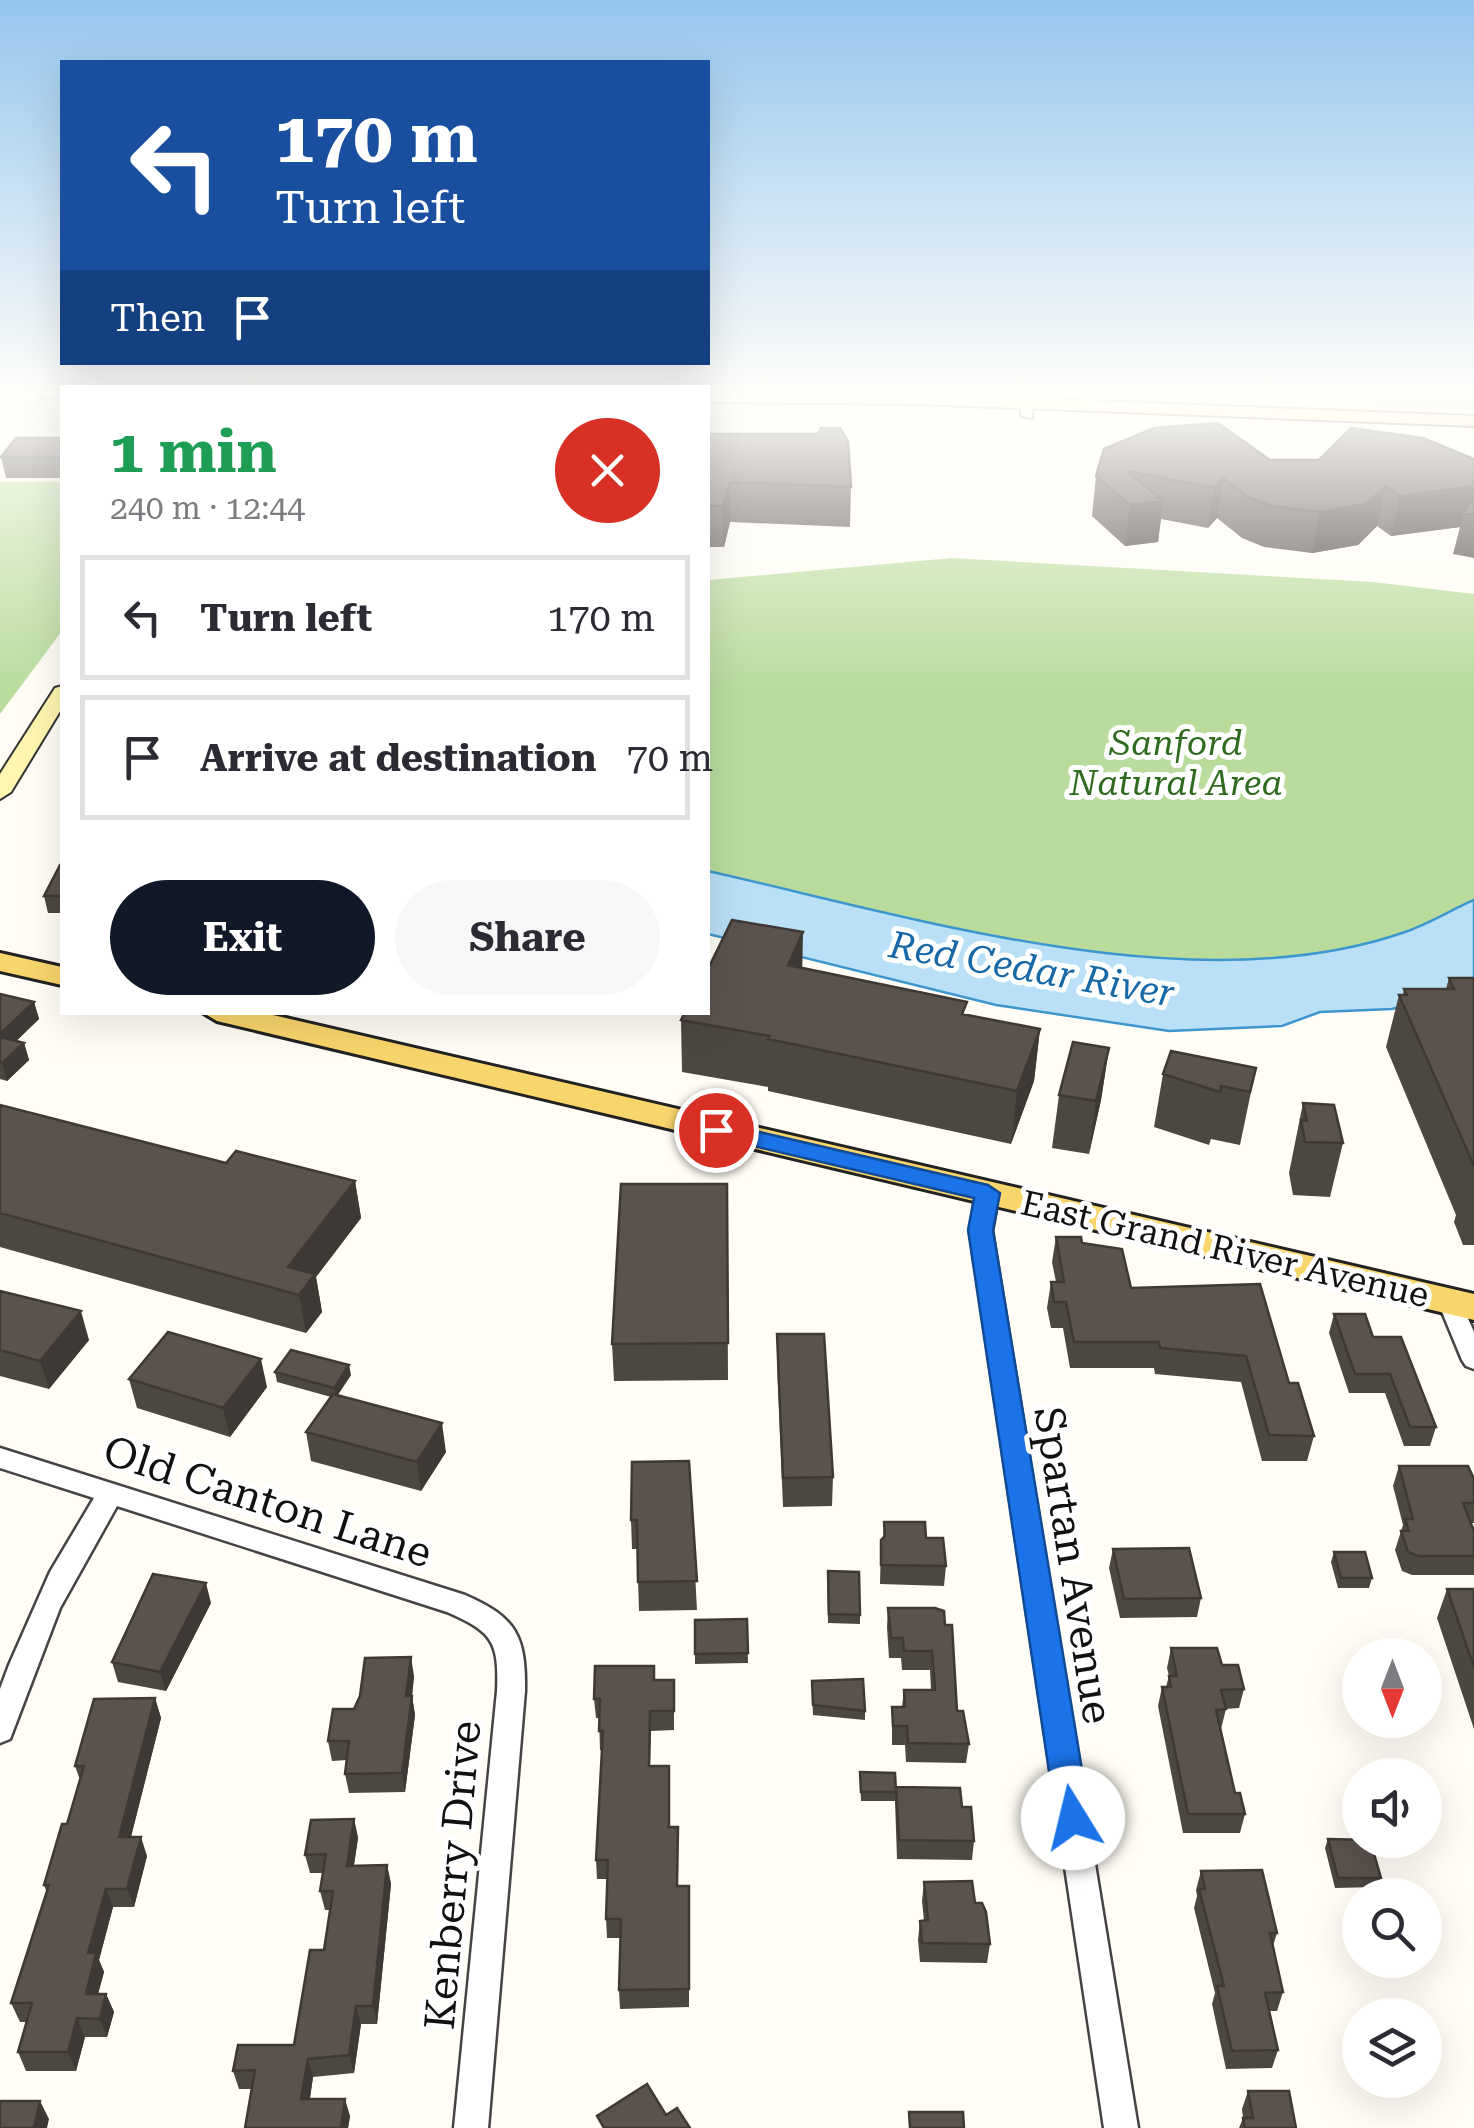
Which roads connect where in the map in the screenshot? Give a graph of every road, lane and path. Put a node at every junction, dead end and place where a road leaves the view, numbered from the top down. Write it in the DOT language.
graph roads {
  1 [pos="60,695"];
  2 [pos="0,791"];
  3 [pos="0,962"];
  4 [pos="60,976"];
  5 [pos="230,1015"];
  6 [pos="988,1193"];
  7 [pos="1462,1304"];
  8 [pos="1474,1360"];
  9 [pos="0,1458"];
  10 [pos="111,1494"];
  11 [pos="505,1632"];
  12 [pos="0,1730"];
  13 [pos="471,2128"];
  14 [pos="1121,2128"];
  1 -- 2 [label="street"];
  3 -- 4 [label="main road"];
  5 -- 6 [label="main road, East Grand River Avenue"];
  6 -- 7 [label="main road, East Grand River Avenue"];
  6 -- 14 [label="street, Spartan Avenue"];
  7 -- 8 [label="street"];
  9 -- 10 [label="street, Old Canton Lane"];
  10 -- 11 [label="street, Old Canton Lane"];
  10 -- 12 [label="street"];
  11 -- 13 [label="street, Kenberry Drive"];
}
